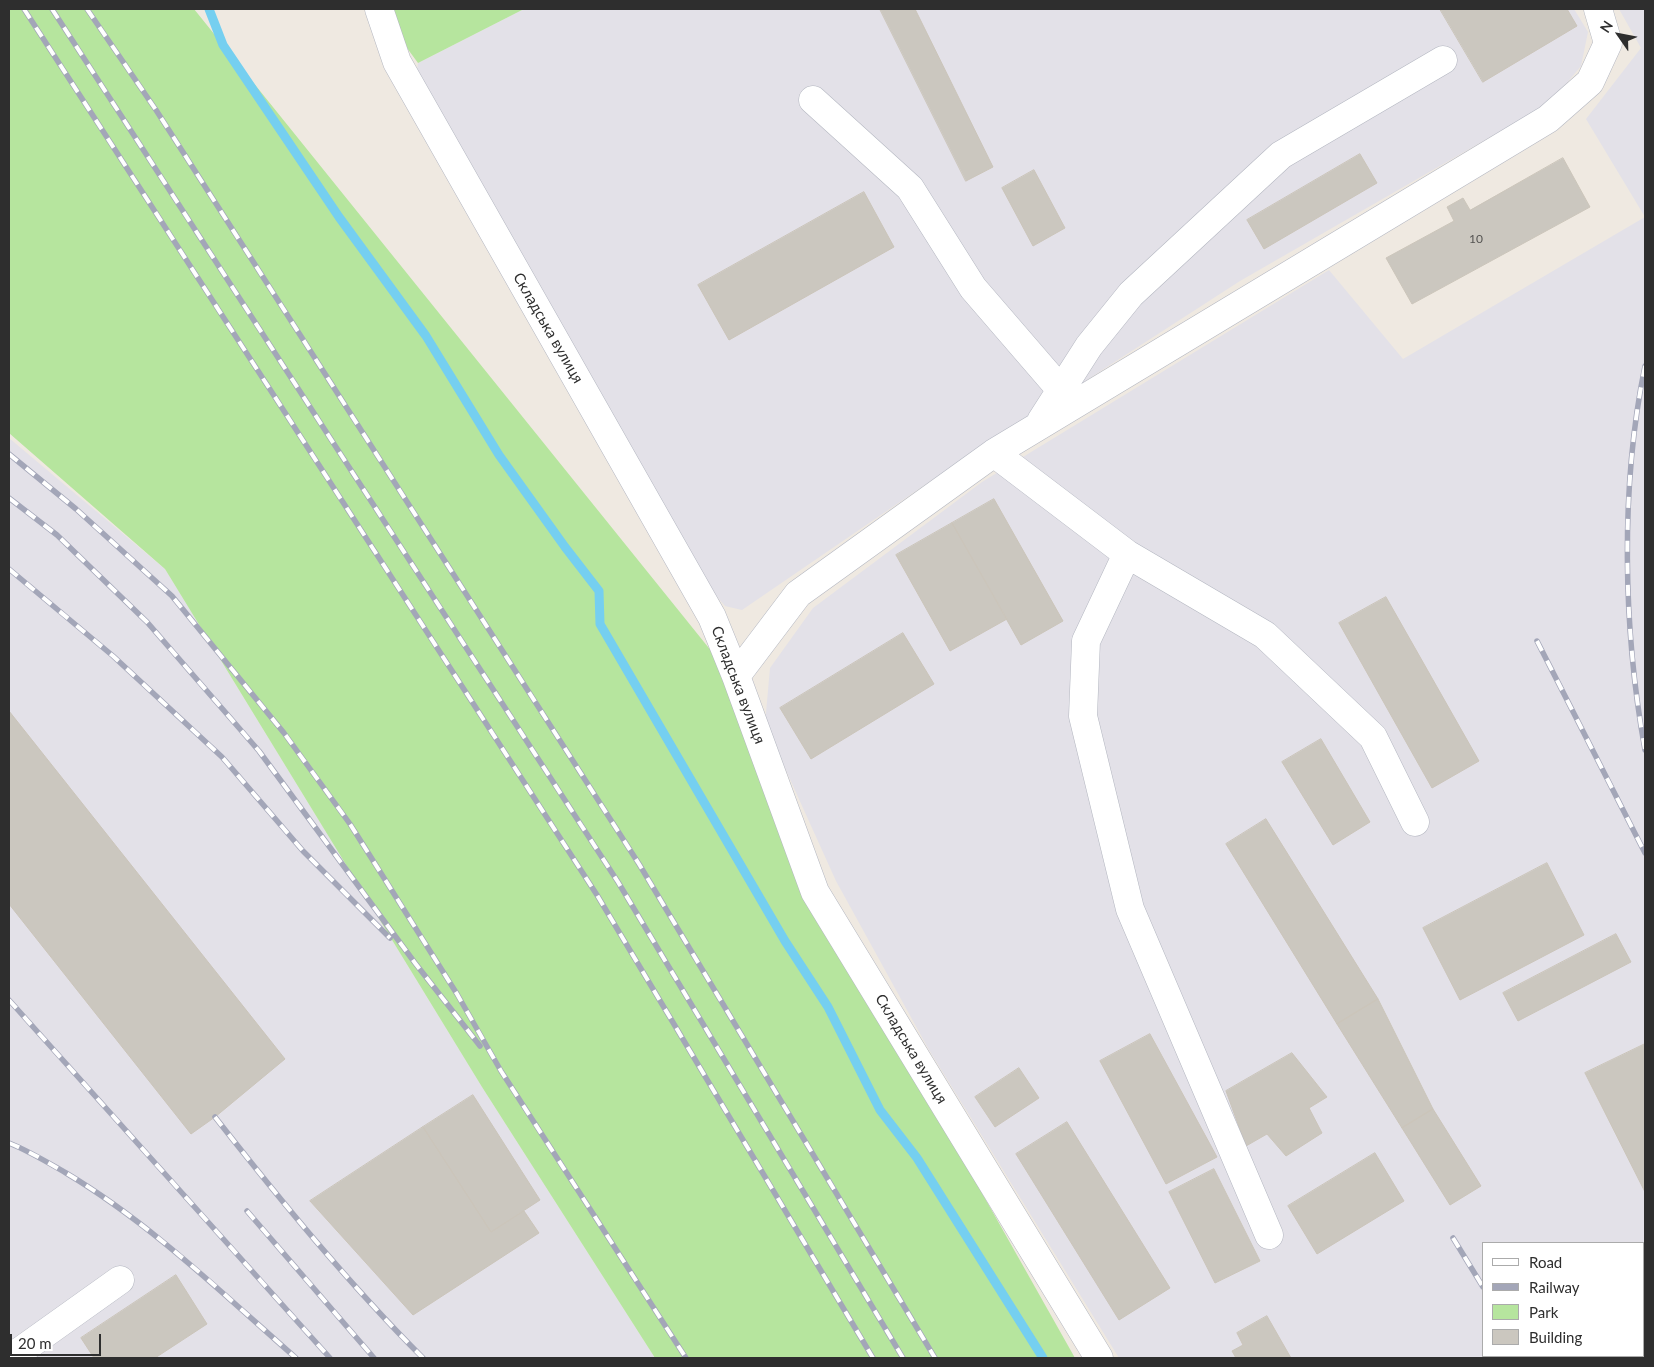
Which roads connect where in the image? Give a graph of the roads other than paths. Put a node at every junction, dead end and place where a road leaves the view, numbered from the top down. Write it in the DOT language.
graph roads {
  1 [pos="379,9"];
  2 [pos="1598,9"];
  3 [pos="1443,60"];
  4 [pos="813,100"];
  5 [pos="1061,390"];
  6 [pos="1038,426"];
  7 [pos="994,453"];
  8 [pos="1127,554"];
  9 [pos="736,676"];
  10 [pos="1415,822"];
  11 [pos="1270,1235"];
  12 [pos="120,1280"];
  13 [pos="16,1355"];
  14 [pos="1099,1358"];
  1 -- 9 [label="street, Складська вулиця"];
  2 -- 6 [label="street"];
  3 -- 5 [label="street"];
  4 -- 5 [label="street"];
  5 -- 6 [label="street"];
  6 -- 7 [label="street"];
  7 -- 8 [label="street"];
  7 -- 9 [label="street"];
  8 -- 10 [label="street"];
  8 -- 11 [label="street"];
  9 -- 14 [label="street, Складська вулиця"];
  12 -- 13 [label="street"];
}
